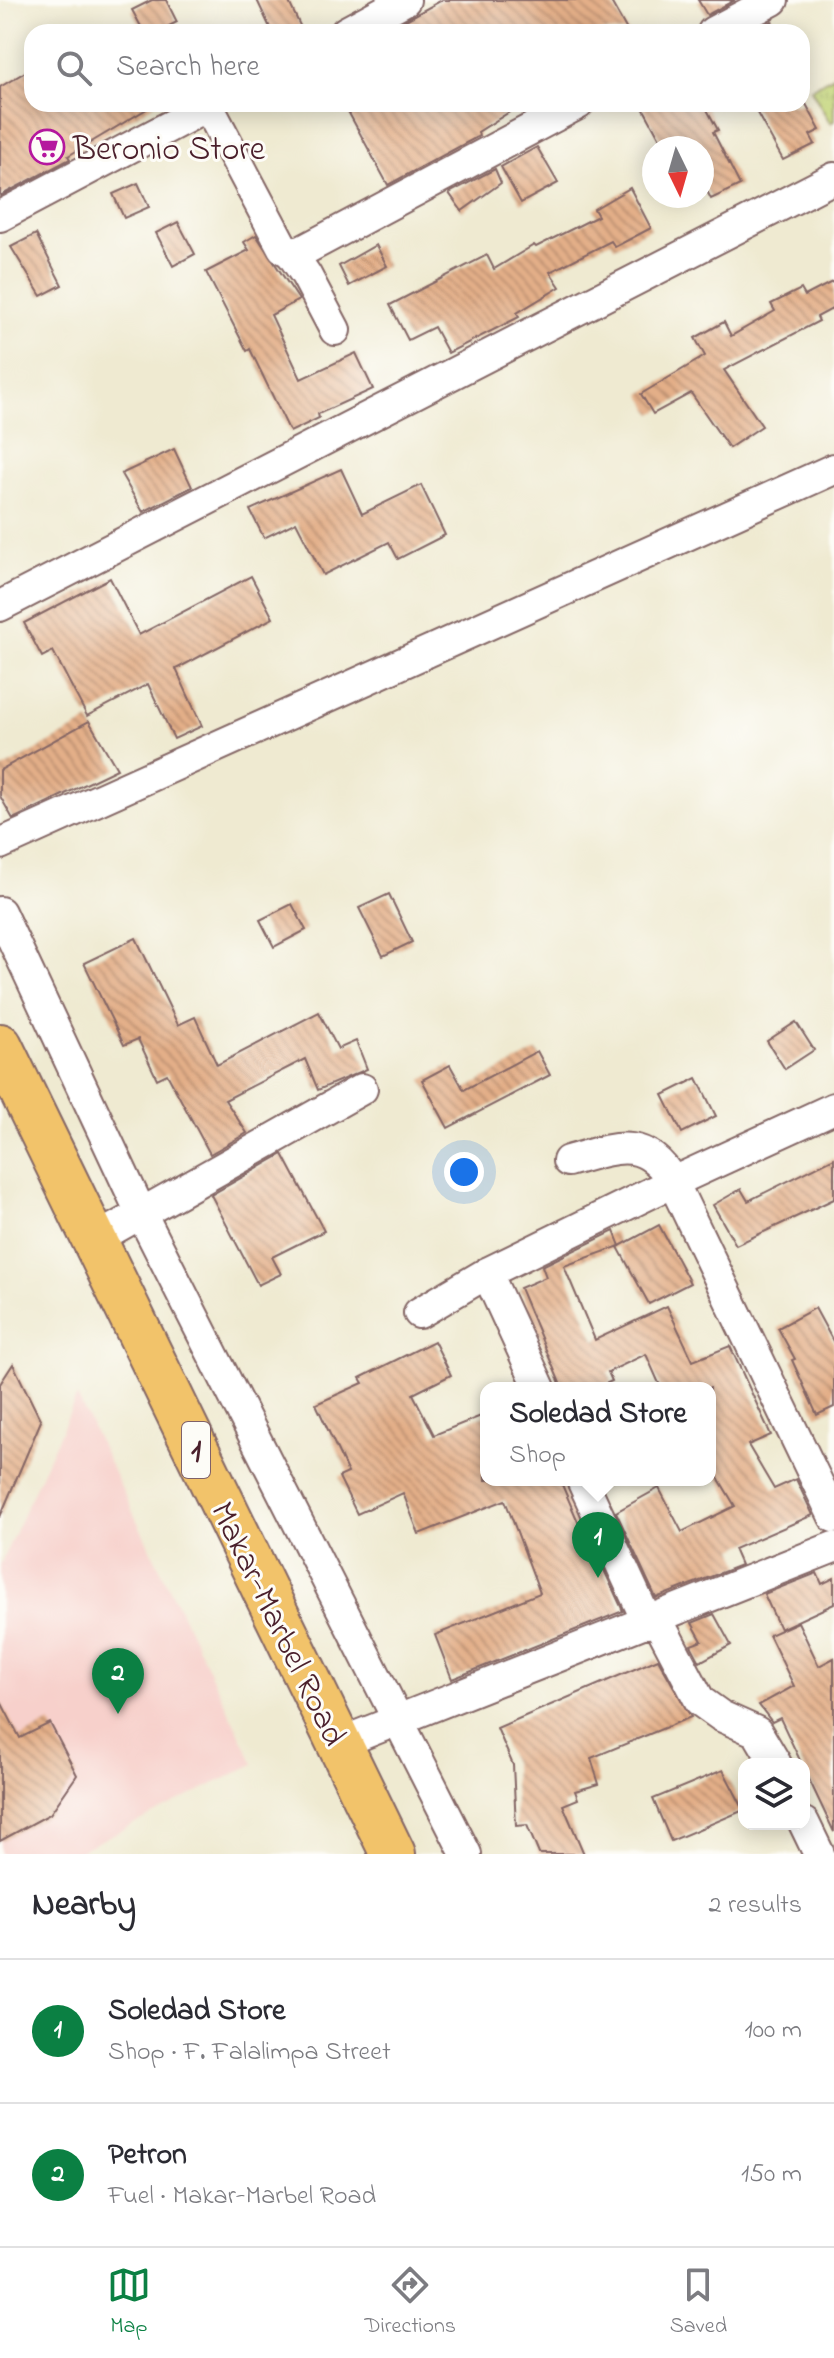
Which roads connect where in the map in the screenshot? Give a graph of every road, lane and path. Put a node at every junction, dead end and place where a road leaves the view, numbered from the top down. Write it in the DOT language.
graph roads {
  1 [pos="405,0"];
  2 [pos="773,0"];
  3 [pos="361,24"];
  4 [pos="728,24"];
  5 [pos="197,112"];
  6 [pos="214,112"];
  7 [pos="563,112"];
  8 [pos="834,178"];
  9 [pos="0,216"];
  10 [pos="291,253"];
  11 [pos="335,330"];
  12 [pos="834,469"];
  13 [pos="0,606"];
  14 [pos="0,844"];
  15 [pos="0,912"];
  16 [pos="0,1046"];
  17 [pos="362,1089"];
  18 [pos="834,1108"];
  19 [pos="568,1161"];
  20 [pos="673,1182"];
  21 [pos="141,1213"];
  22 [pos="94,1240"];
  23 [pos="487,1273"];
  24 [pos="419,1313"];
  25 [pos="537,1382"];
  26 [pos="585,1486"];
  27 [pos="834,1517"];
  28 [pos="834,1547"];
  29 [pos="652,1621"];
  30 [pos="401,1720"];
  31 [pos="340,1743"];
  32 [pos="772,1758"];
  33 [pos="807,1830"];
  34 [pos="393,1854"];
  35 [pos="466,1854"];
  36 [pos="819,1854"];
  1 -- 3 [label="street"];
  2 -- 4 [label="street"];
  5 -- 9 [label="street"];
  6 -- 10 [label="street"];
  7 -- 10 [label="street"];
  8 -- 13 [label="street"];
  10 -- 11 [label="street"];
  12 -- 14 [label="street"];
  15 -- 21 [label="street"];
  16 -- 22 [label="main road, Makar-Marbel Road / 1"];
  17 -- 21 [label="street"];
  18 -- 20 [label="street"];
  19 -- 20 [label="street"];
  20 -- 23 [label="street"];
  20 -- 27 [label="street"];
  21 -- 22 [label="street"];
  21 -- 30 [label="street"];
  22 -- 31 [label="main road, Makar-Marbel Road / 1"];
  23 -- 24 [label="street"];
  23 -- 25 [label="street"];
  26 -- 29 [label="street"];
  28 -- 29 [label="street"];
  29 -- 30 [label="street"];
  29 -- 32 [label="street"];
  30 -- 31 [label="street"];
  30 -- 35 [label="street"];
  31 -- 34 [label="main road, Makar-Marbel Road / 1"];
  33 -- 36 [label="street"];
}
